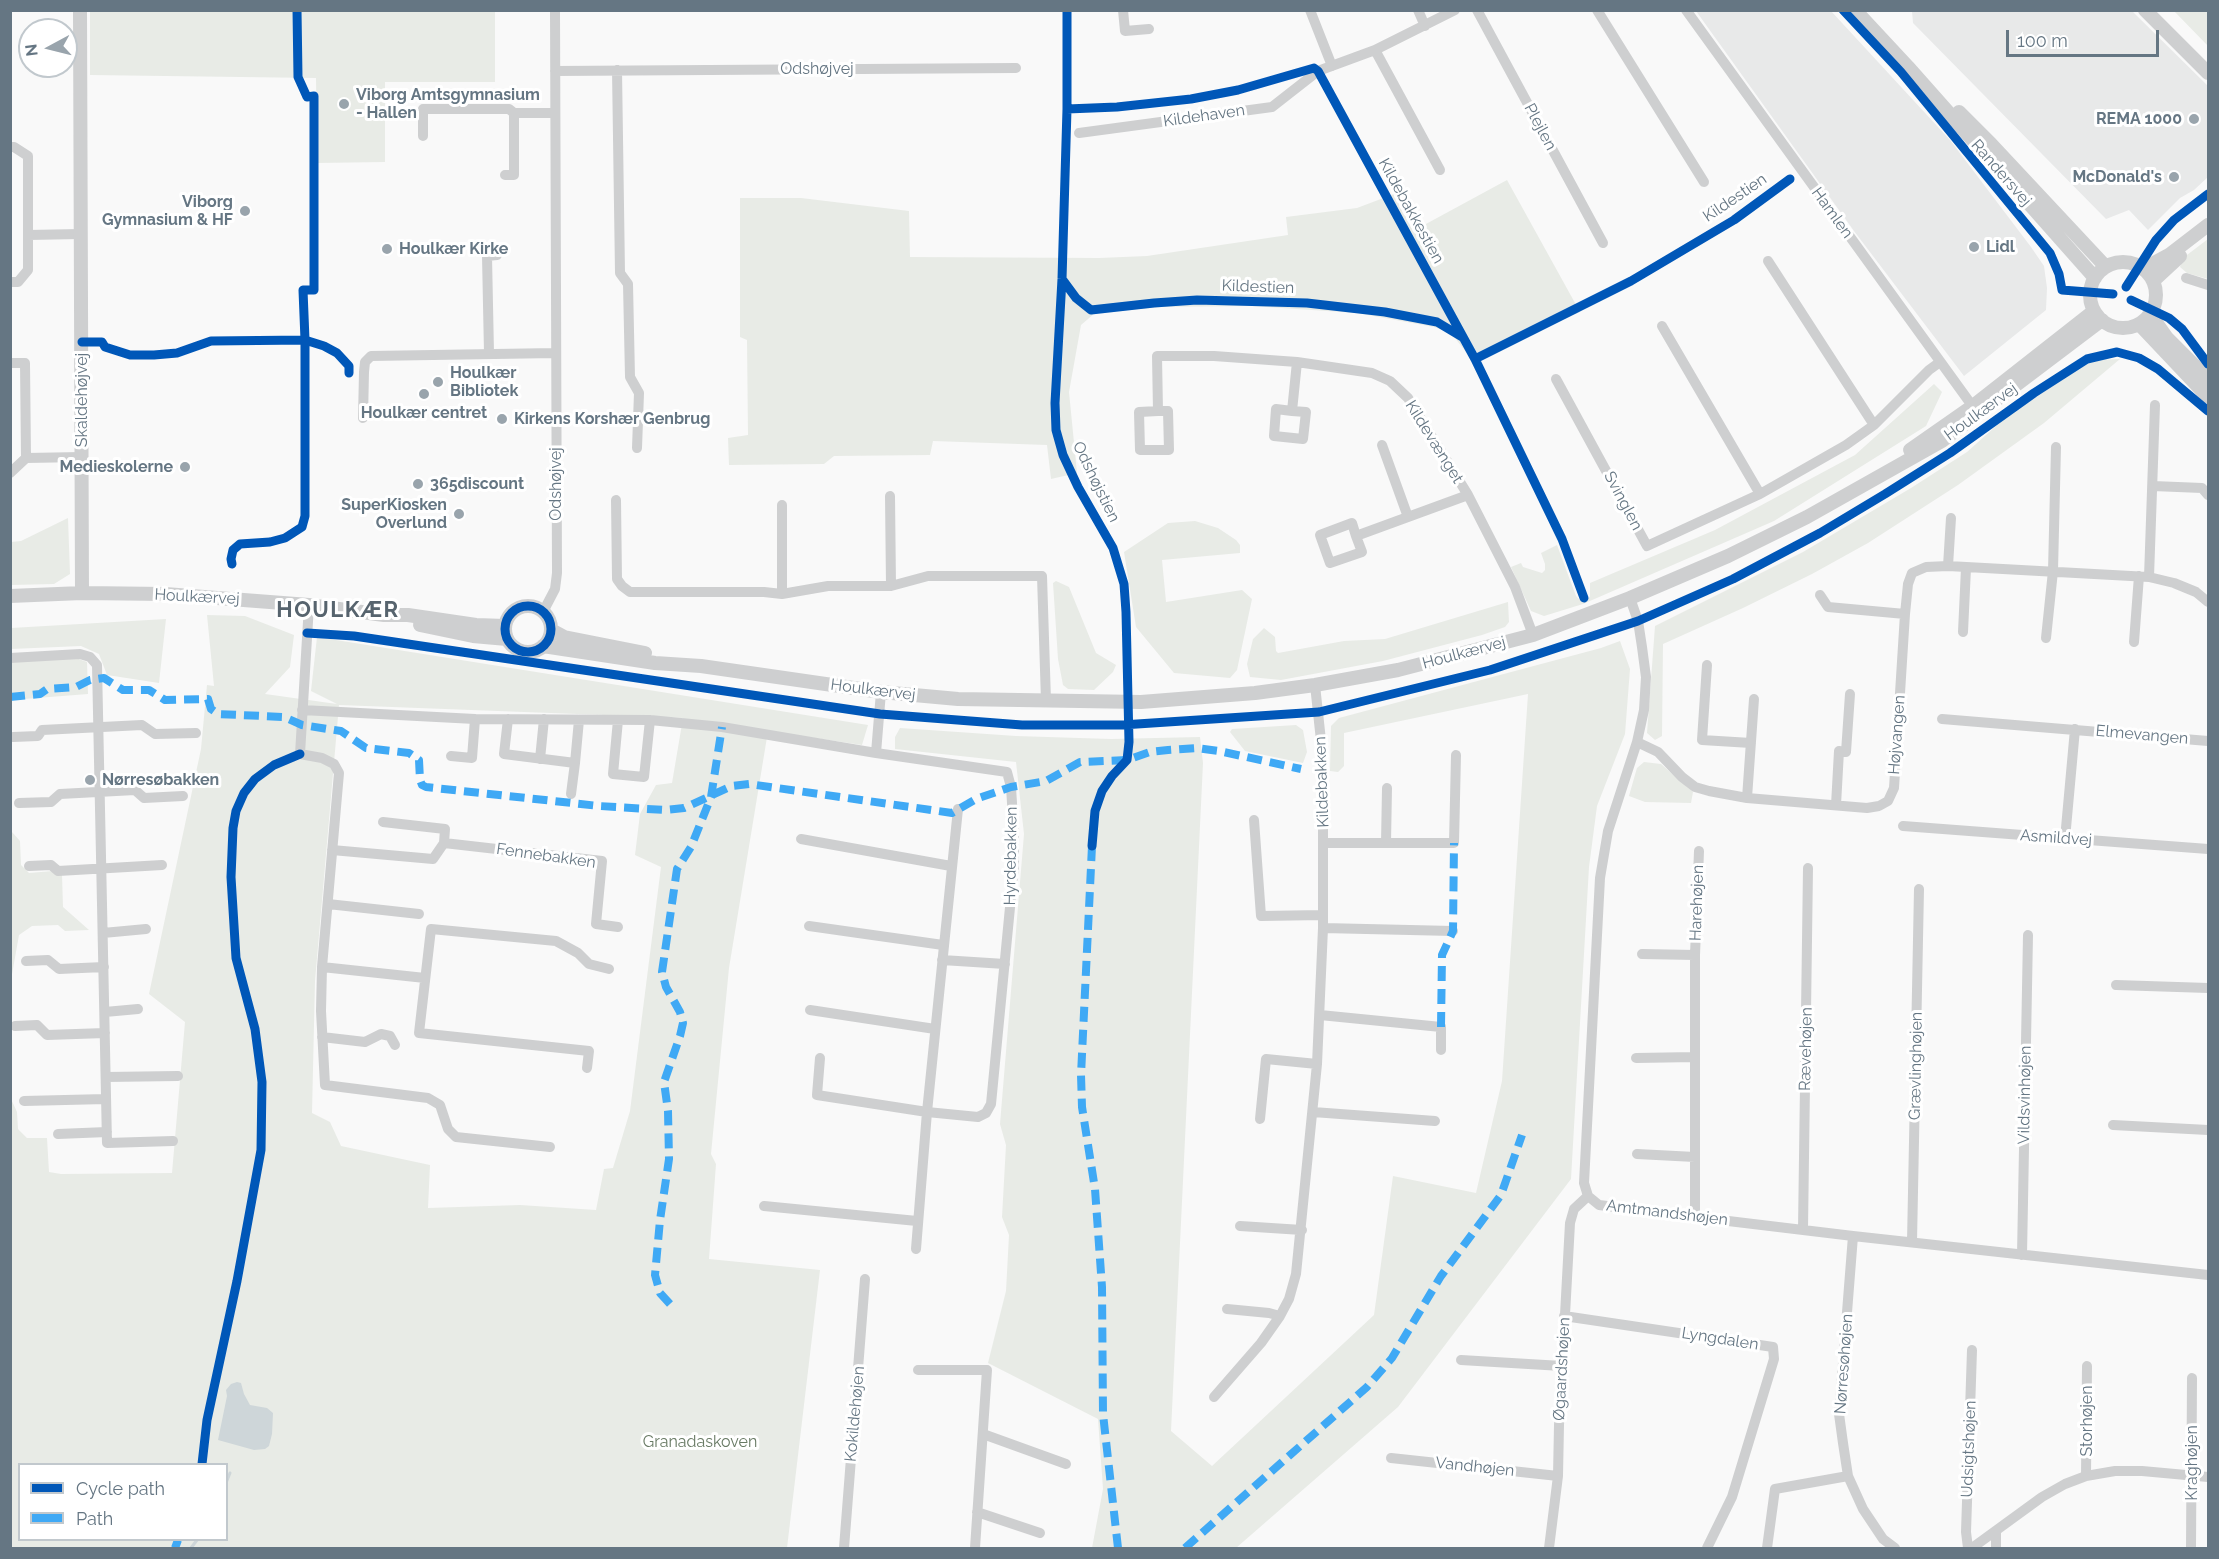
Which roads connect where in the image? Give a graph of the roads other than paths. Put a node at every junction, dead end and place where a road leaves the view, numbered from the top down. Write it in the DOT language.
graph roads {
  1 [pos="80,10"];
  2 [pos="555,10"];
  3 [pos="1123,10"];
  4 [pos="1310,10"];
  5 [pos="1418,10"];
  6 [pos="1455,10"];
  7 [pos="1478,10"];
  8 [pos="1597,10"];
  9 [pos="1686,10"];
  10 [pos="1855,10"];
  11 [pos="2145,10"];
  12 [pos="1425,26"];
  13 [pos="1149,29"];
  14 [pos="1375,50"];
  15 [pos="1332,66"];
  16 [pos="1908,67"];
  17 [pos="1016,68"];
  18 [pos="617,70"];
  19 [pos="555,71"];
  20 [pos="2208,74"];
  21 [pos="514,113"];
  22 [pos="555,113"];
  23 [pos="1079,133"];
  24 [pos="423,136"];
  25 [pos="10,147"];
  26 [pos="1440,170"];
  27 [pos="505,175"];
  28 [pos="1704,182"];
  29 [pos="2208,225"];
  30 [pos="2208,233"];
  31 [pos="80,234"];
  32 [pos="28,235"];
  33 [pos="1603,243"];
  34 [pos="497,255"];
  35 [pos="1768,261"];
  36 [pos="2106,267"];
  37 [pos="2143,269"];
  38 [pos="2095,278"];
  39 [pos="2186,278"];
  40 [pos="2153,281"];
  41 [pos="10,282"];
  42 [pos="2208,285"];
  43 [pos="2150,314"];
  44 [pos="2098,316"];
  45 [pos="2139,324"];
  46 [pos="1662,326"];
  47 [pos="489,353"];
  48 [pos="555,353"];
  49 [pos="1297,362"];
  50 [pos="1940,362"];
  51 [pos="10,363"];
  52 [pos="1556,379"];
  53 [pos="2208,379"];
  54 [pos="2208,397"];
  55 [pos="2156,405"];
  56 [pos="1158,411"];
  57 [pos="1292,411"];
  58 [pos="1976,411"];
  59 [pos="363,418"];
  60 [pos="1874,425"];
  61 [pos="1382,445"];
  62 [pos="2056,447"];
  63 [pos="637,448"];
  64 [pos="82,457"];
  65 [pos="26,458"];
  66 [pos="10,473"];
  67 [pos="2152,486"];
  68 [pos="1760,494"];
  69 [pos="1468,495"];
  70 [pos="2208,495"];
  71 [pos="890,496"];
  72 [pos="616,500"];
  73 [pos="782,505"];
  74 [pos="1408,517"];
  75 [pos="1951,518"];
  76 [pos="1356,536"];
  77 [pos="1948,566"];
  78 [pos="1966,568"];
  79 [pos="2053,571"];
  80 [pos="2144,577"];
  81 [pos="891,586"];
  82 [pos="82,593"];
  83 [pos="782,594"];
  84 [pos="1820,595"];
  85 [pos="10,596"];
  86 [pos="1630,598"];
  87 [pos="2208,602"];
  88 [pos="309,605"];
  89 [pos="543,612"];
  90 [pos="1905,614"];
  91 [pos="551,630"];
  92 [pos="506,632"];
  93 [pos="1963,632"];
  94 [pos="1533,635"];
  95 [pos="2046,638"];
  96 [pos="2134,642"];
  97 [pos="543,646"];
  98 [pos="10,658"];
  99 [pos="1707,665"];
  100 [pos="701,666"];
  101 [pos="1315,685"];
  102 [pos="881,692"];
  103 [pos="1850,694"];
  104 [pos="1754,699"];
  105 [pos="1046,701"];
  106 [pos="303,710"];
  107 [pos="475,719"];
  108 [pos="508,719"];
  109 [pos="544,719"];
  110 [pos="1942,719"];
  111 [pos="579,720"];
  112 [pos="618,720"];
  113 [pos="650,720"];
  114 [pos="99,727"];
  115 [pos="2075,729"];
  116 [pos="196,732"];
  117 [pos="13,737"];
  118 [pos="2208,741"];
  119 [pos="1637,742"];
  120 [pos="1751,743"];
  121 [pos="876,753"];
  122 [pos="1455,755"];
  123 [pos="451,756"];
  124 [pos="540,759"];
  125 [pos="575,763"];
  126 [pos="1387,788"];
  127 [pos="100,793"];
  128 [pos="571,794"];
  129 [pos="183,796"];
  130 [pos="1747,798"];
  131 [pos="19,803"];
  132 [pos="1836,805"];
  133 [pos="958,810"];
  134 [pos="1254,820"];
  135 [pos="383,822"];
  136 [pos="1903,826"];
  137 [pos="2065,838"];
  138 [pos="801,839"];
  139 [pos="444,843"];
  140 [pos="1323,843"];
  141 [pos="1386,843"];
  142 [pos="2208,849"];
  143 [pos="332,850"];
  144 [pos="1699,851"];
  145 [pos="162,865"];
  146 [pos="29,866"];
  147 [pos="951,866"];
  148 [pos="1808,868"];
  149 [pos="102,869"];
  150 [pos="1919,889"];
  151 [pos="328,904"];
  152 [pos="419,914"];
  153 [pos="1323,915"];
  154 [pos="809,926"];
  155 [pos="618,927"];
  156 [pos="1323,928"];
  157 [pos="146,930"];
  158 [pos="1453,931"];
  159 [pos="103,933"];
  160 [pos="2028,935"];
  161 [pos="943,945"];
  162 [pos="1642,954"];
  163 [pos="1695,955"];
  164 [pos="942,960"];
  165 [pos="26,961"];
  166 [pos="1005,964"];
  167 [pos="104,967"];
  168 [pos="322,967"];
  169 [pos="609,969"];
  170 [pos="425,978"];
  171 [pos="2116,985"];
  172 [pos="2208,988"];
  173 [pos="138,1009"];
  174 [pos="810,1010"];
  175 [pos="105,1012"];
  176 [pos="1320,1015"];
  177 [pos="15,1026"];
  178 [pos="935,1029"];
  179 [pos="105,1033"];
  180 [pos="322,1037"];
  181 [pos="395,1045"];
  182 [pos="1441,1050"];
  183 [pos="820,1058"];
  184 [pos="1636,1058"];
  185 [pos="1695,1058"];
  186 [pos="1317,1065"];
  187 [pos="587,1068"];
  188 [pos="178,1076"];
  189 [pos="106,1077"];
  190 [pos="106,1099"];
  191 [pos="24,1101"];
  192 [pos="927,1112"];
  193 [pos="1313,1112"];
  194 [pos="1260,1119"];
  195 [pos="1436,1121"];
  196 [pos="2113,1125"];
  197 [pos="2208,1130"];
  198 [pos="107,1132"];
  199 [pos="58,1134"];
  200 [pos="173,1141"];
  201 [pos="550,1147"];
  202 [pos="1637,1154"];
  203 [pos="1695,1157"];
  204 [pos="1588,1196"];
  205 [pos="764,1206"];
  206 [pos="1695,1217"];
  207 [pos="917,1221"];
  208 [pos="1240,1226"];
  209 [pos="1803,1229"];
  210 [pos="1302,1230"];
  211 [pos="1853,1236"];
  212 [pos="1912,1242"];
  213 [pos="916,1249"];
  214 [pos="2022,1255"];
  215 [pos="2208,1275"];
  216 [pos="865,1279"];
  217 [pos="1227,1309"];
  218 [pos="1280,1316"];
  219 [pos="1564,1316"];
  220 [pos="1972,1350"];
  221 [pos="1461,1360"];
  222 [pos="1562,1366"];
  223 [pos="2087,1366"];
  224 [pos="918,1370"];
  225 [pos="2192,1377"];
  226 [pos="1214,1397"];
  227 [pos="982,1434"];
  228 [pos="1391,1458"];
  229 [pos="1066,1464"];
  230 [pos="1558,1476"];
  231 [pos="1848,1476"];
  232 [pos="2086,1476"];
  233 [pos="2192,1477"];
  234 [pos="2208,1477"];
  235 [pos="977,1512"];
  236 [pos="1996,1531"];
  237 [pos="1040,1533"];
  238 [pos="1881,1544"];
  239 [pos="844,1548"];
  240 [pos="975,1548"];
  241 [pos="1549,1548"];
  242 [pos="1707,1548"];
  243 [pos="1767,1548"];
  244 [pos="1895,1548"];
  245 [pos="1970,1548"];
  246 [pos="1996,1548"];
  247 [pos="2191,1548"];
  1 -- 31 [label="street, Skaldehøjvej"];
  2 -- 19 [label="street, Odshøjvej"];
  3 -- 13 [label="street"];
  4 -- 15 [label="street"];
  5 -- 12 [label="street"];
  6 -- 12 [label="street"];
  7 -- 33 [label="street, Plejlen"];
  8 -- 28 [label="street"];
  9 -- 50 [label="street, Hamlen"];
  10 -- 16 [label="street, Randersvej"];
  11 -- 20 [label="street"];
  12 -- 14 [label="street"];
  14 -- 15 [label="street"];
  14 -- 26 [label="street"];
  15 -- 23 [label="street, Kildehaven"];
  16 -- 36 [label="street, Randersvej"];
  16 -- 38 [label="street, Randersvej"];
  17 -- 18 [label="street, Odshøjvej"];
  18 -- 19 [label="street, Odshøjvej"];
  18 -- 63 [label="street"];
  19 -- 22 [label="street, Odshøjvej"];
  21 -- 22 [label="street"];
  21 -- 24 [label="street"];
  21 -- 27 [label="street"];
  22 -- 48 [label="street, Odshøjvej"];
  25 -- 32 [label="street"];
  29 -- 37 [label="street"];
  30 -- 40 [label="street"];
  31 -- 32 [label="street"];
  31 -- 64 [label="street, Skaldehøjvej"];
  32 -- 41 [label="street"];
  34 -- 47 [label="street"];
  35 -- 60 [label="street"];
  36 -- 37 [label="street"];
  36 -- 38 [label="street"];
  37 -- 40 [label="street"];
  38 -- 44 [label="street"];
  39 -- 42 [label="street"];
  40 -- 43 [label="street"];
  43 -- 45 [label="street"];
  43 -- 53 [label="street"];
  44 -- 45 [label="street"];
  44 -- 58 [label="street, Houlkærvej"];
  45 -- 54 [label="street"];
  46 -- 68 [label="street"];
  47 -- 48 [label="street"];
  47 -- 59 [label="street"];
  48 -- 89 [label="street, Odshøjvej"];
  49 -- 56 [label="street, Kildevænget"];
  49 -- 57 [label="street"];
  49 -- 69 [label="street, Kildevænget"];
  50 -- 58 [label="street, Hamlen"];
  50 -- 60 [label="street, Svinglen"];
  51 -- 65 [label="street"];
  52 -- 68 [label="street, Svinglen"];
  55 -- 67 [label="street"];
  56 -- 56 [label="street, Kildevænget"];
  58 -- 86 [label="street, Houlkærvej"];
  60 -- 68 [label="street, Svinglen"];
  61 -- 74 [label="street"];
  62 -- 79 [label="street"];
  64 -- 65 [label="street, Skaldehøjvej"];
  64 -- 82 [label="street, Skaldehøjvej"];
  65 -- 66 [label="street"];
  67 -- 70 [label="street"];
  67 -- 80 [label="street"];
  69 -- 74 [label="street, Kildevænget"];
  69 -- 94 [label="street, Kildevænget"];
  71 -- 81 [label="street"];
  72 -- 83 [label="street"];
  73 -- 83 [label="street"];
  74 -- 76 [label="street, Kildevænget"];
  75 -- 77 [label="street"];
  77 -- 78 [label="street, Højvangen"];
  77 -- 90 [label="street, Højvangen"];
  78 -- 79 [label="street, Højvangen"];
  78 -- 93 [label="street"];
  79 -- 80 [label="street, Højvangen"];
  79 -- 95 [label="street"];
  80 -- 87 [label="street, Højvangen"];
  80 -- 96 [label="street"];
  81 -- 83 [label="street"];
  81 -- 105 [label="street"];
  82 -- 85 [label="street, Houlkærvej"];
  82 -- 88 [label="street, Houlkærvej"];
  84 -- 90 [label="street"];
  86 -- 94 [label="street, Houlkærvej"];
  86 -- 119 [label="street, Amtmandshøjen"];
  88 -- 92 [label="street, Houlkærvej"];
  88 -- 106 [label="street"];
  89 -- 91 [label="street"];
  89 -- 92 [label="street"];
  90 -- 132 [label="street, Højvangen"];
  91 -- 97 [label="street"];
  91 -- 100 [label="street, Houlkærvej"];
  92 -- 97 [label="street"];
  94 -- 101 [label="street, Houlkærvej"];
  97 -- 100 [label="street, Houlkærvej"];
  98 -- 114 [label="street"];
  99 -- 120 [label="street"];
  100 -- 102 [label="street, Houlkærvej"];
  101 -- 105 [label="street, Houlkærvej"];
  101 -- 140 [label="street, Kildebakken"];
  102 -- 105 [label="street, Houlkærvej"];
  102 -- 121 [label="street"];
  103 -- 132 [label="street"];
  104 -- 120 [label="street"];
  106 -- 107 [label="street"];
  106 -- 143 [label="street"];
  107 -- 108 [label="street"];
  107 -- 123 [label="street"];
  108 -- 109 [label="street"];
  108 -- 124 [label="street"];
  109 -- 111 [label="street"];
  109 -- 124 [label="street"];
  110 -- 115 [label="street, Elmevangen"];
  111 -- 112 [label="street"];
  111 -- 125 [label="street"];
  112 -- 113 [label="street"];
  112 -- 113 [label="street"];
  113 -- 121 [label="street, Hyrdebakken"];
  114 -- 116 [label="street"];
  114 -- 117 [label="street"];
  114 -- 127 [label="street"];
  115 -- 118 [label="street, Elmevangen"];
  115 -- 137 [label="street, Elmevangen"];
  119 -- 130 [label="street, Højvangen"];
  119 -- 204 [label="street, Amtmandshøjen"];
  120 -- 130 [label="street"];
  121 -- 166 [label="street, Hyrdebakken"];
  122 -- 141 [label="street, Kildebakken"];
  124 -- 125 [label="street"];
  125 -- 128 [label="street"];
  126 -- 141 [label="street"];
  127 -- 129 [label="street"];
  127 -- 131 [label="street"];
  127 -- 149 [label="street"];
  130 -- 132 [label="street, Højvangen"];
  133 -- 147 [label="street"];
  134 -- 153 [label="street"];
  135 -- 139 [label="street"];
  136 -- 137 [label="street, Asmildvej"];
  137 -- 142 [label="street, Asmildvej"];
  138 -- 147 [label="street"];
  139 -- 143 [label="street"];
  139 -- 155 [label="street, Fennebakken"];
  140 -- 141 [label="street, Kildebakken"];
  140 -- 153 [label="street, Kildebakken"];
  143 -- 151 [label="street"];
  144 -- 163 [label="street, Harehøjen"];
  145 -- 149 [label="street"];
  146 -- 149 [label="street"];
  147 -- 161 [label="street"];
  148 -- 209 [label="street, Rævehøjen"];
  149 -- 159 [label="street"];
  150 -- 212 [label="street, Grævlinghøjen"];
  151 -- 152 [label="street"];
  151 -- 168 [label="street"];
  153 -- 156 [label="street, Kildebakken"];
  154 -- 161 [label="street"];
  156 -- 158 [label="street"];
  156 -- 176 [label="street, Kildebakken"];
  157 -- 159 [label="street"];
  159 -- 167 [label="street"];
  160 -- 214 [label="street, Vildsvinhøjen"];
  161 -- 164 [label="street"];
  162 -- 163 [label="street, Harehøjen"];
  163 -- 185 [label="street, Harehøjen"];
  164 -- 166 [label="street"];
  164 -- 178 [label="street"];
  165 -- 167 [label="street"];
  166 -- 192 [label="street, Hyrdebakken"];
  167 -- 175 [label="street"];
  168 -- 170 [label="street"];
  168 -- 180 [label="street"];
  169 -- 170 [label="street"];
  170 -- 187 [label="street"];
  171 -- 172 [label="street"];
  173 -- 175 [label="street"];
  174 -- 178 [label="street"];
  175 -- 179 [label="street"];
  176 -- 182 [label="street"];
  176 -- 186 [label="street, Kildebakken"];
  177 -- 179 [label="street"];
  178 -- 192 [label="street"];
  179 -- 189 [label="street"];
  180 -- 181 [label="street"];
  180 -- 201 [label="street"];
  183 -- 192 [label="street, Hyrdebakken"];
  184 -- 185 [label="street"];
  185 -- 203 [label="street, Harehøjen"];
  186 -- 193 [label="street, Kildebakken"];
  186 -- 194 [label="street"];
  188 -- 189 [label="street"];
  189 -- 190 [label="street"];
  190 -- 191 [label="street"];
  190 -- 198 [label="street"];
  192 -- 207 [label="street"];
  193 -- 195 [label="street"];
  193 -- 210 [label="street, Kildebakken"];
  196 -- 197 [label="street"];
  198 -- 199 [label="street"];
  198 -- 200 [label="street"];
  202 -- 203 [label="street"];
  203 -- 206 [label="street, Harehøjen"];
  204 -- 206 [label="street, Amtmandshøjen"];
  204 -- 219 [label="street, Øgaardshøjen"];
  205 -- 207 [label="street"];
  206 -- 209 [label="street, Amtmandshøjen"];
  207 -- 213 [label="street"];
  208 -- 210 [label="street"];
  209 -- 211 [label="street, Amtmandshøjen"];
  210 -- 218 [label="street, Kildebakken"];
  211 -- 212 [label="street, Amtmandshøjen"];
  211 -- 231 [label="street, Nørresøhøjen"];
  212 -- 214 [label="street, Amtmandshøjen"];
  214 -- 215 [label="street, Amtmandshøjen"];
  216 -- 239 [label="street, Kokildehøjen"];
  217 -- 218 [label="street"];
  218 -- 226 [label="street, Kildebakken"];
  219 -- 222 [label="street, Øgaardshøjen"];
  219 -- 242 [label="street, Lyngdalen"];
  220 -- 245 [label="street, Udsigtshøjen"];
  221 -- 222 [label="street"];
  222 -- 230 [label="street, Øgaardshøjen"];
  223 -- 232 [label="street, Storhøjen"];
  224 -- 227 [label="street"];
  225 -- 233 [label="street, Kraghøjen"];
  227 -- 229 [label="street"];
  227 -- 235 [label="street"];
  228 -- 230 [label="street, Vandhøjen"];
  230 -- 241 [label="street, Øgaardshøjen"];
  231 -- 238 [label="street, Nørresøhøjen"];
  231 -- 243 [label="street"];
  232 -- 233 [label="street"];
  232 -- 236 [label="street"];
  233 -- 234 [label="street"];
  233 -- 247 [label="street, Kraghøjen"];
  235 -- 237 [label="street"];
  235 -- 240 [label="street"];
  236 -- 245 [label="street"];
  236 -- 246 [label="street"];
  238 -- 244 [label="street, Nørresøhøjen"];
}
